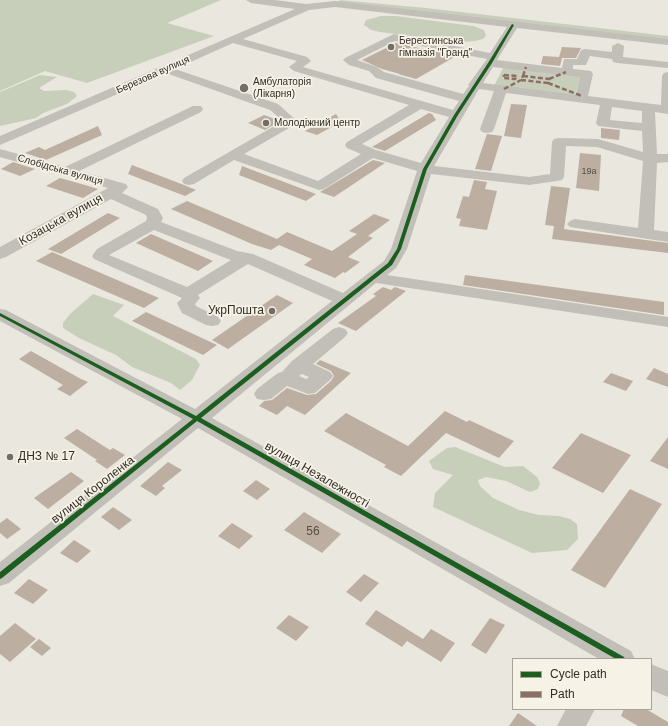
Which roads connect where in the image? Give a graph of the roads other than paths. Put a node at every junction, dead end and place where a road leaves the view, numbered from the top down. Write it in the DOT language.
graph roads {
  1 [pos="251,0"];
  2 [pos="295,0"];
  3 [pos="285,6"];
  4 [pos="306,7"];
  5 [pos="514,25"];
  6 [pos="233,40"];
  7 [pos="668,42"];
  8 [pos="492,60"];
  9 [pos="668,65"];
  10 [pos="165,69"];
  11 [pos="566,72"];
  12 [pos="668,76"];
  13 [pos="474,85"];
  14 [pos="501,88"];
  15 [pos="466,99"];
  16 [pos="581,99"];
  17 [pos="607,102"];
  18 [pos="420,104"];
  19 [pos="648,108"];
  20 [pos="197,109"];
  21 [pos="456,114"];
  22 [pos="648,128"];
  23 [pos="488,129"];
  24 [pos="0,141"];
  25 [pos="371,152"];
  26 [pos="0,153"];
  27 [pos="233,155"];
  28 [pos="668,158"];
  29 [pos="650,159"];
  30 [pos="425,169"];
  31 [pos="65,172"];
  32 [pos="189,181"];
  33 [pos="115,190"];
  34 [pos="153,224"];
  35 [pos="575,224"];
  36 [pos="646,234"];
  37 [pos="668,237"];
  38 [pos="0,254"];
  39 [pos="247,257"];
  40 [pos="374,278"];
  41 [pos="188,294"];
  42 [pos="344,300"];
  43 [pos="0,314"];
  44 [pos="212,321"];
  45 [pos="668,322"];
  46 [pos="339,333"];
  47 [pos="263,367"];
  48 [pos="292,371"];
  49 [pos="264,394"];
  50 [pos="198,419"];
  51 [pos="0,576"];
  52 [pos="615,657"];
  53 [pos="652,677"];
  54 [pos="668,685"];
  55 [pos="580,710"];
  56 [pos="571,726"];
  1 -- 3 [label="street"];
  2 -- 3 [label="street"];
  3 -- 4 [label="street"];
  4 -- 5 [label="street"];
  4 -- 6 [label="street, Березова вулиця"];
  5 -- 7 [label="street"];
  5 -- 8 [label="street, вулиця Короленка"];
  6 -- 10 [label="street, Березова вулиця"];
  6 -- 18 [label="street"];
  8 -- 11 [label="street"];
  8 -- 13 [label="street, вулиця Короленка"];
  8 -- 15 [label="street"];
  9 -- 11 [label="street"];
  10 -- 24 [label="street, Березова вулиця"];
  10 -- 27 [label="street"];
  11 -- 16 [label="street"];
  12 -- 19 [label="street"];
  13 -- 14 [label="street"];
  13 -- 15 [label="street, вулиця Короленка"];
  14 -- 16 [label="street"];
  14 -- 23 [label="street"];
  15 -- 21 [label="street, вулиця Короленка"];
  16 -- 17 [label="street"];
  17 -- 19 [label="street"];
  17 -- 22 [label="street"];
  18 -- 21 [label="street"];
  18 -- 25 [label="street"];
  19 -- 22 [label="street"];
  20 -- 31 [label="street"];
  21 -- 30 [label="street, вулиця Короленка"];
  22 -- 29 [label="street"];
  25 -- 27 [label="street"];
  25 -- 30 [label="street"];
  26 -- 31 [label="street, Слобідська вулиця"];
  27 -- 32 [label="street"];
  28 -- 29 [label="street"];
  29 -- 30 [label="street"];
  29 -- 36 [label="street"];
  30 -- 40 [label="street, вулиця Короленка"];
  31 -- 33 [label="street, Слобідська вулиця"];
  33 -- 34 [label="street, Слобідська вулиця"];
  33 -- 38 [label="street, Козацька вулиця"];
  34 -- 39 [label="street"];
  34 -- 41 [label="street"];
  35 -- 36 [label="street"];
  36 -- 37 [label="street"];
  39 -- 41 [label="street"];
  39 -- 42 [label="street"];
  40 -- 42 [label="street, вулиця Короленка"];
  40 -- 45 [label="street"];
  41 -- 44 [label="street"];
  42 -- 47 [label="street, вулиця Короленка"];
  43 -- 50 [label="street, вулиця Незалежності"];
  46 -- 48 [label="street"];
  47 -- 48 [label="street"];
  47 -- 50 [label="street, вулиця Короленка"];
  48 -- 49 [label="street"];
  50 -- 51 [label="street, вулиця Короленка"];
  50 -- 52 [label="street, вулиця Незалежності"];
  53 -- 54 [label="street"];
  55 -- 56 [label="street"];
}
